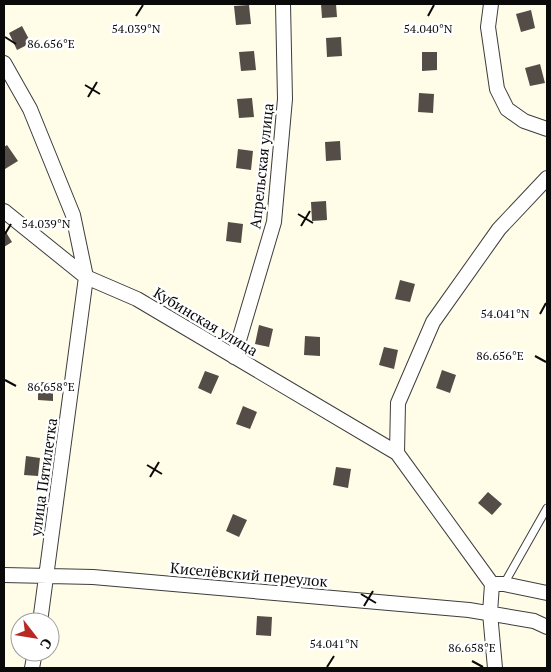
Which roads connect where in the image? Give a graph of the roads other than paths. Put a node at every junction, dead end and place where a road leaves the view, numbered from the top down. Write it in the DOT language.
graph roads {
  1 [pos="283,4"];
  2 [pos="491,4"];
  3 [pos="4,63"];
  4 [pos="547,128"];
  5 [pos="547,178"];
  6 [pos="4,211"];
  7 [pos="86,277"];
  8 [pos="234,357"];
  9 [pos="396,453"];
  10 [pos="547,508"];
  11 [pos="4,575"];
  12 [pos="47,576"];
  13 [pos="498,584"];
  14 [pos="547,593"];
  15 [pos="42,612"];
  16 [pos="490,613"];
  17 [pos="547,627"];
  18 [pos="495,668"];
  1 -- 8 [label="street, Апрельская улица"];
  2 -- 4 [label="street"];
  3 -- 7 [label="street, улица Пятилетка"];
  5 -- 9 [label="street"];
  6 -- 7 [label="street, Кубинская улица"];
  7 -- 8 [label="street, Кубинская улица"];
  7 -- 12 [label="street, улица Пятилетка"];
  8 -- 9 [label="street, Кубинская улица"];
  9 -- 13 [label="street, Кубинская улица"];
  10 -- 13 [label="lane"];
  11 -- 12 [label="street, Киселёвский переулок"];
  12 -- 15 [label="street, улица Пятилетка"];
  12 -- 16 [label="street, Киселёвский переулок"];
  13 -- 14 [label="street"];
  13 -- 16 [label="street"];
  16 -- 17 [label="street, Киселёвский переулок"];
  16 -- 18 [label="street"];
}
